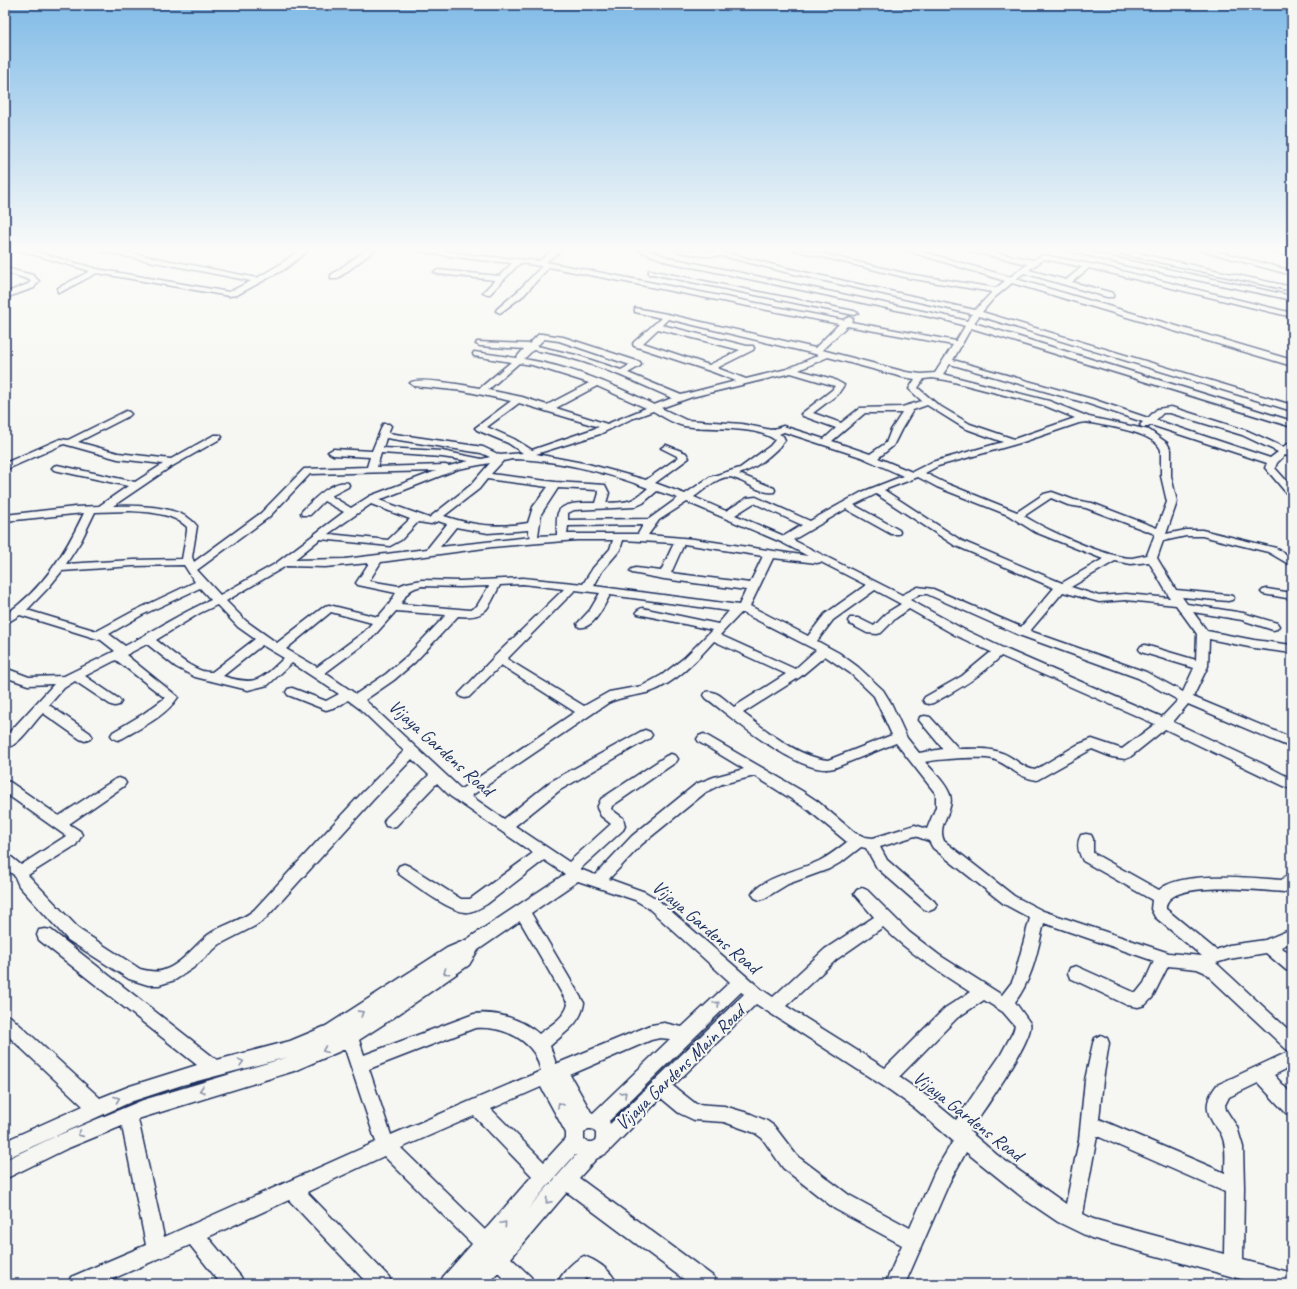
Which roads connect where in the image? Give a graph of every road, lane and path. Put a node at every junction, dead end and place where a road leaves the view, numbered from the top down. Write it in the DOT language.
graph roads {
  1 [pos="638,310"];
  2 [pos="780,310"];
  3 [pos="840,310"];
  4 [pos="857,310"];
  5 [pos="912,310"];
  6 [pos="964,310"];
  7 [pos="980,310"];
  8 [pos="1111,310"];
  9 [pos="1272,310"];
  10 [pos="854,313"];
  11 [pos="977,313"];
  12 [pos="1292,315"];
  13 [pos="667,316"];
  14 [pos="846,323"];
  15 [pos="969,324"];
  16 [pos="655,326"];
  17 [pos="766,339"];
  18 [pos="480,344"];
  19 [pos="959,344"];
  20 [pos="530,347"];
  21 [pos="747,349"];
  22 [pos="817,351"];
  23 [pos="477,354"];
  24 [pos="828,354"];
  25 [pos="518,360"];
  26 [pos="949,361"];
  27 [pos="1292,363"];
  28 [pos="710,368"];
  29 [pos="792,371"];
  30 [pos="622,373"];
  31 [pos="937,376"];
  32 [pos="920,377"];
  33 [pos="597,382"];
  34 [pos="746,382"];
  35 [pos="414,383"];
  36 [pos="482,391"];
  37 [pos="680,398"];
  38 [pos="519,400"];
  39 [pos="929,402"];
  40 [pos="549,408"];
  41 [pos="653,408"];
  42 [pos="910,408"];
  43 [pos="1292,408"];
  44 [pos="126,414"];
  45 [pos="1086,419"];
  46 [pos="1149,421"];
  47 [pos="1292,424"];
  48 [pos="608,427"];
  49 [pos="842,427"];
  50 [pos="1140,430"];
  51 [pos="772,433"];
  52 [pos="218,437"];
  53 [pos="71,442"];
  54 [pos="826,442"];
  55 [pos="1013,442"];
  56 [pos="1292,444"];
  57 [pos="666,448"];
  58 [pos="333,452"];
  59 [pos="376,452"];
  60 [pos="1288,453"];
  61 [pos="526,454"];
  62 [pos="871,458"];
  63 [pos="498,459"];
  64 [pos="483,461"];
  65 [pos="172,462"];
  66 [pos="1272,462"];
  67 [pos="5,467"];
  68 [pos="57,468"];
  69 [pos="450,469"];
  70 [pos="371,470"];
  71 [pos="732,475"];
  72 [pos="915,475"];
  73 [pos="484,476"];
  74 [pos="653,484"];
  75 [pos="136,485"];
  76 [pos="344,485"];
  77 [pos="555,485"];
  78 [pos="770,490"];
  79 [pos="877,490"];
  80 [pos="1292,493"];
  81 [pos="323,496"];
  82 [pos="687,498"];
  83 [pos="370,500"];
  84 [pos="846,505"];
  85 [pos="600,506"];
  86 [pos="96,509"];
  87 [pos="352,512"];
  88 [pos="306,513"];
  89 [pos="727,514"];
  90 [pos="1018,516"];
  91 [pos="438,517"];
  92 [pos="5,518"];
  93 [pos="416,518"];
  94 [pos="454,522"];
  95 [pos="650,522"];
  96 [pos="562,523"];
  97 [pos="810,525"];
  98 [pos="532,526"];
  99 [pos="895,532"];
  100 [pos="319,536"];
  101 [pos="1160,536"];
  102 [pos="619,537"];
  103 [pos="562,538"];
  104 [pos="642,538"];
  105 [pos="537,540"];
  106 [pos="785,540"];
  107 [pos="680,541"];
  108 [pos="430,551"];
  109 [pos="769,555"];
  110 [pos="1112,558"];
  111 [pos="1152,558"];
  112 [pos="377,559"];
  113 [pos="823,560"];
  114 [pos="286,563"];
  115 [pos="1292,564"];
  116 [pos="190,566"];
  117 [pos="57,568"];
  118 [pos="636,571"];
  119 [pos="664,576"];
  120 [pos="202,583"];
  121 [pos="496,583"];
  122 [pos="874,585"];
  123 [pos="573,586"];
  124 [pos="754,587"];
  125 [pos="1062,587"];
  126 [pos="587,588"];
  127 [pos="401,590"];
  128 [pos="607,590"];
  129 [pos="1267,592"];
  130 [pos="1292,596"];
  131 [pos="1228,598"];
  132 [pos="219,600"];
  133 [pos="1179,601"];
  134 [pos="905,602"];
  135 [pos="392,607"];
  136 [pos="18,610"];
  137 [pos="742,610"];
  138 [pos="642,612"];
  139 [pos="455,613"];
  140 [pos="5,620"];
  141 [pos="379,621"];
  142 [pos="854,621"];
  143 [pos="582,624"];
  144 [pos="1272,626"];
  145 [pos="716,632"];
  146 [pos="1023,632"];
  147 [pos="1203,634"];
  148 [pos="99,635"];
  149 [pos="148,639"];
  150 [pos="262,639"];
  151 [pos="810,642"];
  152 [pos="278,649"];
  153 [pos="1145,649"];
  154 [pos="1292,649"];
  155 [pos="824,650"];
  156 [pos="999,651"];
  157 [pos="120,653"];
  158 [pos="292,657"];
  159 [pos="499,659"];
  160 [pos="1202,666"];
  161 [pos="5,672"];
  162 [pos="317,673"];
  163 [pos="796,674"];
  164 [pos="70,677"];
  165 [pos="212,677"];
  166 [pos="292,692"];
  167 [pos="465,694"];
  168 [pos="710,695"];
  169 [pos="352,697"];
  170 [pos="1187,699"];
  171 [pos="929,700"];
  172 [pos="115,702"];
  173 [pos="42,706"];
  174 [pos="584,712"];
  175 [pos="734,713"];
  176 [pos="925,720"];
  177 [pos="1164,723"];
  178 [pos="118,735"];
  179 [pos="645,735"];
  180 [pos="85,736"];
  181 [pos="899,737"];
  182 [pos="704,739"];
  183 [pos="1292,743"];
  184 [pos="5,744"];
  185 [pos="412,751"];
  186 [pos="955,754"];
  187 [pos="671,759"];
  188 [pos="915,759"];
  189 [pos="757,771"];
  190 [pos="437,774"];
  191 [pos="119,784"];
  192 [pos="1292,785"];
  193 [pos="5,786"];
  194 [pos="461,796"];
  195 [pos="391,822"];
  196 [pos="58,824"];
  197 [pos="505,827"];
  198 [pos="934,837"];
  199 [pos="1086,838"];
  200 [pos="866,842"];
  201 [pos="544,852"];
  202 [pos="5,860"];
  203 [pos="404,870"];
  204 [pos="20,871"];
  205 [pos="573,871"];
  206 [pos="1292,879"];
  207 [pos="598,882"];
  208 [pos="760,894"];
  209 [pos="862,894"];
  210 [pos="1160,898"];
  211 [pos="929,905"];
  212 [pos="522,911"];
  213 [pos="1038,915"];
  214 [pos="884,918"];
  215 [pos="45,935"];
  216 [pos="1292,935"];
  217 [pos="472,945"];
  218 [pos="1267,946"];
  219 [pos="1214,957"];
  220 [pos="1163,958"];
  221 [pos="1198,962"];
  222 [pos="1292,965"];
  223 [pos="1076,973"];
  224 [pos="740,982"];
  225 [pos="983,992"];
  226 [pos="755,994"];
  227 [pos="773,1007"];
  228 [pos="1008,1007"];
  229 [pos="5,1022"];
  230 [pos="684,1035"];
  231 [pos="350,1038"];
  232 [pos="1101,1043"];
  233 [pos="1292,1044"];
  234 [pos="541,1048"];
  235 [pos="1292,1058"];
  236 [pos="359,1065"];
  237 [pos="214,1069"];
  238 [pos="1260,1073"];
  239 [pos="552,1074"];
  240 [pos="886,1078"];
  241 [pos="660,1088"];
  242 [pos="476,1106"];
  243 [pos="97,1107"];
  244 [pos="1292,1107"];
  245 [pos="128,1114"];
  246 [pos="1090,1124"];
  247 [pos="583,1129"];
  248 [pos="961,1136"];
  249 [pos="386,1146"];
  250 [pos="598,1146"];
  251 [pos="5,1150"];
  252 [pos="5,1170"];
  253 [pos="545,1176"];
  254 [pos="566,1180"];
  255 [pos="1235,1187"];
  256 [pos="292,1189"];
  257 [pos="1072,1219"];
  258 [pos="193,1234"];
  259 [pos="915,1241"];
  260 [pos="157,1250"];
  261 [pos="491,1252"];
  262 [pos="1233,1267"];
  263 [pos="84,1283"];
  264 [pos="1292,1283"];
  265 [pos="234,1284"];
  266 [pos="382,1284"];
  267 [pos="450,1284"];
  268 [pos="475,1284"];
  269 [pos="524,1284"];
  270 [pos="567,1284"];
  271 [pos="608,1284"];
  272 [pos="707,1284"];
  273 [pos="895,1284"];
  1 -- 13 [label="street"];
  2 -- 14 [label="street"];
  3 -- 10 [label="street"];
  4 -- 10 [label="street"];
  5 -- 15 [label="street"];
  6 -- 11 [label="street"];
  7 -- 11 [label="street"];
  8 -- 27 [label="street"];
  9 -- 12 [label="street"];
  10 -- 14 [label="street"];
  11 -- 15 [label="street"];
  11 -- 43 [label="street"];
  13 -- 16 [label="street"];
  13 -- 17 [label="street"];
  14 -- 19 [label="street"];
  14 -- 22 [label="street"];
  15 -- 19 [label="street"];
  15 -- 47 [label="street"];
  16 -- 21 [label="street"];
  16 -- 28 [label="street"];
  17 -- 21 [label="street"];
  17 -- 22 [label="street"];
  18 -- 20 [label="street"];
  19 -- 26 [label="street"];
  20 -- 25 [label="street"];
  20 -- 30 [label="street"];
  20 -- 30 [label="street"];
  21 -- 28 [label="street"];
  22 -- 24 [label="street"];
  23 -- 25 [label="street"];
  24 -- 29 [label="street"];
  24 -- 32 [label="street"];
  25 -- 33 [label="street"];
  25 -- 36 [label="street"];
  26 -- 31 [label="street"];
  26 -- 46 [label="street"];
  28 -- 34 [label="street"];
  29 -- 34 [label="street"];
  29 -- 49 [label="street"];
  30 -- 37 [label="street"];
  31 -- 32 [label="street"];
  31 -- 45 [label="street"];
  32 -- 39 [label="street"];
  33 -- 40 [label="street"];
  33 -- 41 [label="street"];
  34 -- 37 [label="street"];
  35 -- 36 [label="street"];
  36 -- 38 [label="street"];
  37 -- 41 [label="street"];
  38 -- 40 [label="street"];
  38 -- 61 [label="street"];
  39 -- 42 [label="street"];
  39 -- 55 [label="street"];
  40 -- 48 [label="street"];
  41 -- 48 [label="street"];
  41 -- 51 [label="street"];
  42 -- 49 [label="street"];
  42 -- 62 [label="street"];
  44 -- 53 [label="street"];
  45 -- 50 [label="street"];
  45 -- 55 [label="street"];
  46 -- 50 [label="street"];
  46 -- 60 [label="street"];
  46 -- 66 [label="street"];
  48 -- 61 [label="street"];
  49 -- 54 [label="street"];
  50 -- 101 [label="street"];
  51 -- 54 [label="street"];
  51 -- 71 [label="street"];
  52 -- 65 [label="street"];
  53 -- 65 [label="street"];
  53 -- 67 [label="street"];
  54 -- 62 [label="street"];
  55 -- 72 [label="street"];
  56 -- 60 [label="street"];
  57 -- 74 [label="street"];
  58 -- 59 [label="street"];
  59 -- 63 [label="street"];
  59 -- 64 [label="street"];
  59 -- 70 [label="street"];
  60 -- 66 [label="street"];
  61 -- 63 [label="street"];
  61 -- 74 [label="street"];
  62 -- 72 [label="street"];
  63 -- 64 [label="street"];
  63 -- 73 [label="street"];
  64 -- 69 [label="street"];
  65 -- 75 [label="street"];
  66 -- 80 [label="street"];
  68 -- 75 [label="street"];
  69 -- 70 [label="street"];
  69 -- 83 [label="street"];
  70 -- 116 [label="street"];
  71 -- 78 [label="street"];
  71 -- 82 [label="street"];
  72 -- 79 [label="street"];
  72 -- 90 [label="street"];
  73 -- 77 [label="street"];
  73 -- 91 [label="street"];
  74 -- 82 [label="street"];
  74 -- 85 [label="street"];
  75 -- 86 [label="street"];
  76 -- 81 [label="street"];
  77 -- 85 [label="street"];
  77 -- 98 [label="street"];
  79 -- 84 [label="street"];
  79 -- 125 [label="street"];
  81 -- 87 [label="street"];
  81 -- 88 [label="street"];
  82 -- 89 [label="street"];
  82 -- 95 [label="street"];
  83 -- 87 [label="street"];
  83 -- 93 [label="street"];
  84 -- 97 [label="street"];
  84 -- 99 [label="street"];
  85 -- 96 [label="street"];
  86 -- 92 [label="street"];
  86 -- 116 [label="street"];
  86 -- 117 [label="street"];
  87 -- 100 [label="street"];
  89 -- 97 [label="street"];
  89 -- 106 [label="street"];
  90 -- 101 [label="street"];
  90 -- 110 [label="street"];
  91 -- 93 [label="street"];
  91 -- 94 [label="street"];
  93 -- 100 [label="street"];
  94 -- 98 [label="street"];
  94 -- 108 [label="street"];
  95 -- 96 [label="street"];
  95 -- 104 [label="street"];
  96 -- 103 [label="street"];
  97 -- 106 [label="street"];
  98 -- 105 [label="street"];
  100 -- 114 [label="street"];
  101 -- 111 [label="street"];
  101 -- 115 [label="street"];
  102 -- 103 [label="street"];
  102 -- 104 [label="street"];
  102 -- 126 [label="street"];
  103 -- 105 [label="street"];
  104 -- 107 [label="street"];
  105 -- 108 [label="street"];
  106 -- 113 [label="street"];
  107 -- 109 [label="street"];
  107 -- 119 [label="street"];
  108 -- 112 [label="street"];
  109 -- 113 [label="street"];
  109 -- 124 [label="street"];
  110 -- 111 [label="street"];
  110 -- 125 [label="street"];
  111 -- 133 [label="street"];
  112 -- 114 [label="street"];
  112 -- 127 [label="street"];
  113 -- 122 [label="street"];
  114 -- 132 [label="street"];
  116 -- 117 [label="street"];
  116 -- 120 [label="street, Vijaya Gardens Road"];
  117 -- 136 [label="street"];
  118 -- 119 [label="street"];
  119 -- 124 [label="street"];
  120 -- 132 [label="street, Vijaya Gardens Road"];
  120 -- 148 [label="street"];
  121 -- 123 [label="street"];
  121 -- 127 [label="street"];
  121 -- 139 [label="street"];
  122 -- 134 [label="street"];
  122 -- 151 [label="street"];
  123 -- 126 [label="street"];
  123 -- 159 [label="street"];
  124 -- 137 [label="street"];
  125 -- 133 [label="street"];
  125 -- 146 [label="street"];
  126 -- 128 [label="street"];
  127 -- 135 [label="street"];
  128 -- 137 [label="street"];
  128 -- 143 [label="street"];
  129 -- 130 [label="street"];
  131 -- 133 [label="street"];
  132 -- 149 [label="street"];
  132 -- 150 [label="street, Vijaya Gardens Road"];
  133 -- 144 [label="street"];
  133 -- 147 [label="street"];
  134 -- 142 [label="street"];
  134 -- 146 [label="street"];
  134 -- 156 [label="street"];
  135 -- 139 [label="street"];
  135 -- 141 [label="street"];
  136 -- 140 [label="street"];
  136 -- 148 [label="street"];
  137 -- 145 [label="street"];
  137 -- 151 [label="street"];
  138 -- 145 [label="street"];
  139 -- 169 [label="street"];
  141 -- 152 [label="street"];
  141 -- 162 [label="street"];
  145 -- 163 [label="street"];
  145 -- 174 [label="street"];
  146 -- 170 [label="street"];
  147 -- 154 [label="street"];
  147 -- 160 [label="street"];
  148 -- 157 [label="street"];
  149 -- 157 [label="street"];
  149 -- 165 [label="street"];
  150 -- 152 [label="street, Vijaya Gardens Road"];
  150 -- 165 [label="street"];
  151 -- 155 [label="street"];
  152 -- 158 [label="street, Vijaya Gardens Road"];
  153 -- 160 [label="street"];
  155 -- 163 [label="street"];
  155 -- 181 [label="street"];
  156 -- 171 [label="street"];
  156 -- 177 [label="street"];
  157 -- 164 [label="street"];
  157 -- 178 [label="street"];
  158 -- 162 [label="street, Vijaya Gardens Road"];
  158 -- 165 [label="street"];
  159 -- 167 [label="street"];
  159 -- 174 [label="street"];
  160 -- 170 [label="street"];
  161 -- 164 [label="street"];
  162 -- 169 [label="street, Vijaya Gardens Road"];
  163 -- 175 [label="street"];
  164 -- 172 [label="street"];
  164 -- 173 [label="street"];
  166 -- 169 [label="street"];
  168 -- 175 [label="street"];
  169 -- 185 [label="street, Vijaya Gardens Road"];
  170 -- 177 [label="street"];
  170 -- 183 [label="street"];
  173 -- 180 [label="street"];
  173 -- 184 [label="street"];
  174 -- 194 [label="street"];
  175 -- 181 [label="street"];
  176 -- 186 [label="street"];
  177 -- 186 [label="street"];
  177 -- 192 [label="street"];
  179 -- 197 [label="street"];
  181 -- 188 [label="street"];
  182 -- 189 [label="street"];
  185 -- 190 [label="street, Vijaya Gardens Road"];
  185 -- 204 [label="street"];
  186 -- 188 [label="street"];
  187 -- 205 [label="street"];
  188 -- 198 [label="street"];
  189 -- 200 [label="street"];
  189 -- 207 [label="street"];
  190 -- 194 [label="street, Vijaya Gardens Road"];
  190 -- 195 [label="street"];
  191 -- 196 [label="street"];
  193 -- 196 [label="street"];
  194 -- 197 [label="street, Vijaya Gardens Road"];
  196 -- 204 [label="street"];
  197 -- 201 [label="street, Vijaya Gardens Road"];
  198 -- 200 [label="street"];
  198 -- 213 [label="street"];
  199 -- 210 [label="street"];
  200 -- 208 [label="street"];
  200 -- 211 [label="street"];
  201 -- 203 [label="street"];
  201 -- 205 [label="street, Vijaya Gardens Road"];
  202 -- 204 [label="street"];
  205 -- 207 [label="street, Vijaya Gardens Road"];
  205 -- 212 [label="street"];
  206 -- 210 [label="street"];
  207 -- 224 [label="street, Vijaya Gardens Road"];
  209 -- 214 [label="street"];
  210 -- 219 [label="street"];
  212 -- 217 [label="street"];
  212 -- 234 [label="street"];
  213 -- 220 [label="street"];
  213 -- 228 [label="street"];
  214 -- 225 [label="street"];
  214 -- 227 [label="street"];
  215 -- 237 [label="street"];
  216 -- 218 [label="street"];
  217 -- 231 [label="street, one-way"];
  237 -- 217 [label="street, one-way"];
  218 -- 219 [label="street"];
  218 -- 222 [label="street"];
  219 -- 221 [label="street"];
  220 -- 221 [label="street"];
  220 -- 223 [label="street"];
  221 -- 233 [label="street"];
  224 -- 226 [label="street, Vijaya Gardens Road"];
  230 -- 224 [label="street, Vijaya Gardens Main Road, one-way"];
  225 -- 228 [label="street"];
  225 -- 240 [label="street"];
  226 -- 227 [label="street, Vijaya Gardens Road"];
  226 -- 241 [label="street, Vijaya Gardens Main Road"];
  227 -- 240 [label="street, Vijaya Gardens Road"];
  228 -- 248 [label="street"];
  229 -- 243 [label="street"];
  230 -- 239 [label="street"];
  247 -- 230 [label="street, Vijaya Gardens Main Road, one-way"];
  231 -- 236 [label="street"];
  231 -- 245 [label="street, one-way"];
  232 -- 246 [label="street"];
  234 -- 236 [label="street"];
  234 -- 239 [label="street"];
  235 -- 238 [label="street"];
  236 -- 249 [label="street"];
  243 -- 237 [label="street, one-way"];
  238 -- 244 [label="street"];
  238 -- 255 [label="street"];
  239 -- 242 [label="street"];
  239 -- 247 [label="street"];
  240 -- 248 [label="street, Vijaya Gardens Road"];
  241 -- 250 [label="street, Vijaya Gardens Main Road"];
  241 -- 259 [label="street"];
  242 -- 249 [label="street"];
  242 -- 253 [label="street"];
  243 -- 251 [label="street"];
  245 -- 252 [label="street, one-way"];
  245 -- 260 [label="street"];
  246 -- 255 [label="street"];
  246 -- 257 [label="street"];
  247 -- 250 [label="street"];
  247 -- 250 [label="street"];
  247 -- 253 [label="street, Vijaya Gardens Main Road"];
  248 -- 257 [label="street, Vijaya Gardens Road"];
  248 -- 259 [label="street"];
  249 -- 256 [label="street"];
  249 -- 261 [label="street"];
  250 -- 254 [label="street, Vijaya Gardens Main Road"];
  261 -- 253 [label="street, Vijaya Gardens Main Road, one-way"];
  254 -- 261 [label="street, Vijaya Gardens Main Road, one-way"];
  254 -- 272 [label="street"];
  255 -- 262 [label="street"];
  256 -- 258 [label="street"];
  256 -- 266 [label="street"];
  257 -- 262 [label="street, Vijaya Gardens Road"];
  258 -- 260 [label="street"];
  258 -- 265 [label="street"];
  259 -- 273 [label="street"];
  260 -- 263 [label="street"];
  261 -- 267 [label="street, Vijaya Gardens Main Road"];
  261 -- 268 [label="street, Vijaya Gardens Main Road"];
  261 -- 269 [label="street"];
  262 -- 264 [label="street, Vijaya Gardens Road"];
  270 -- 271 [label="street"];
}
